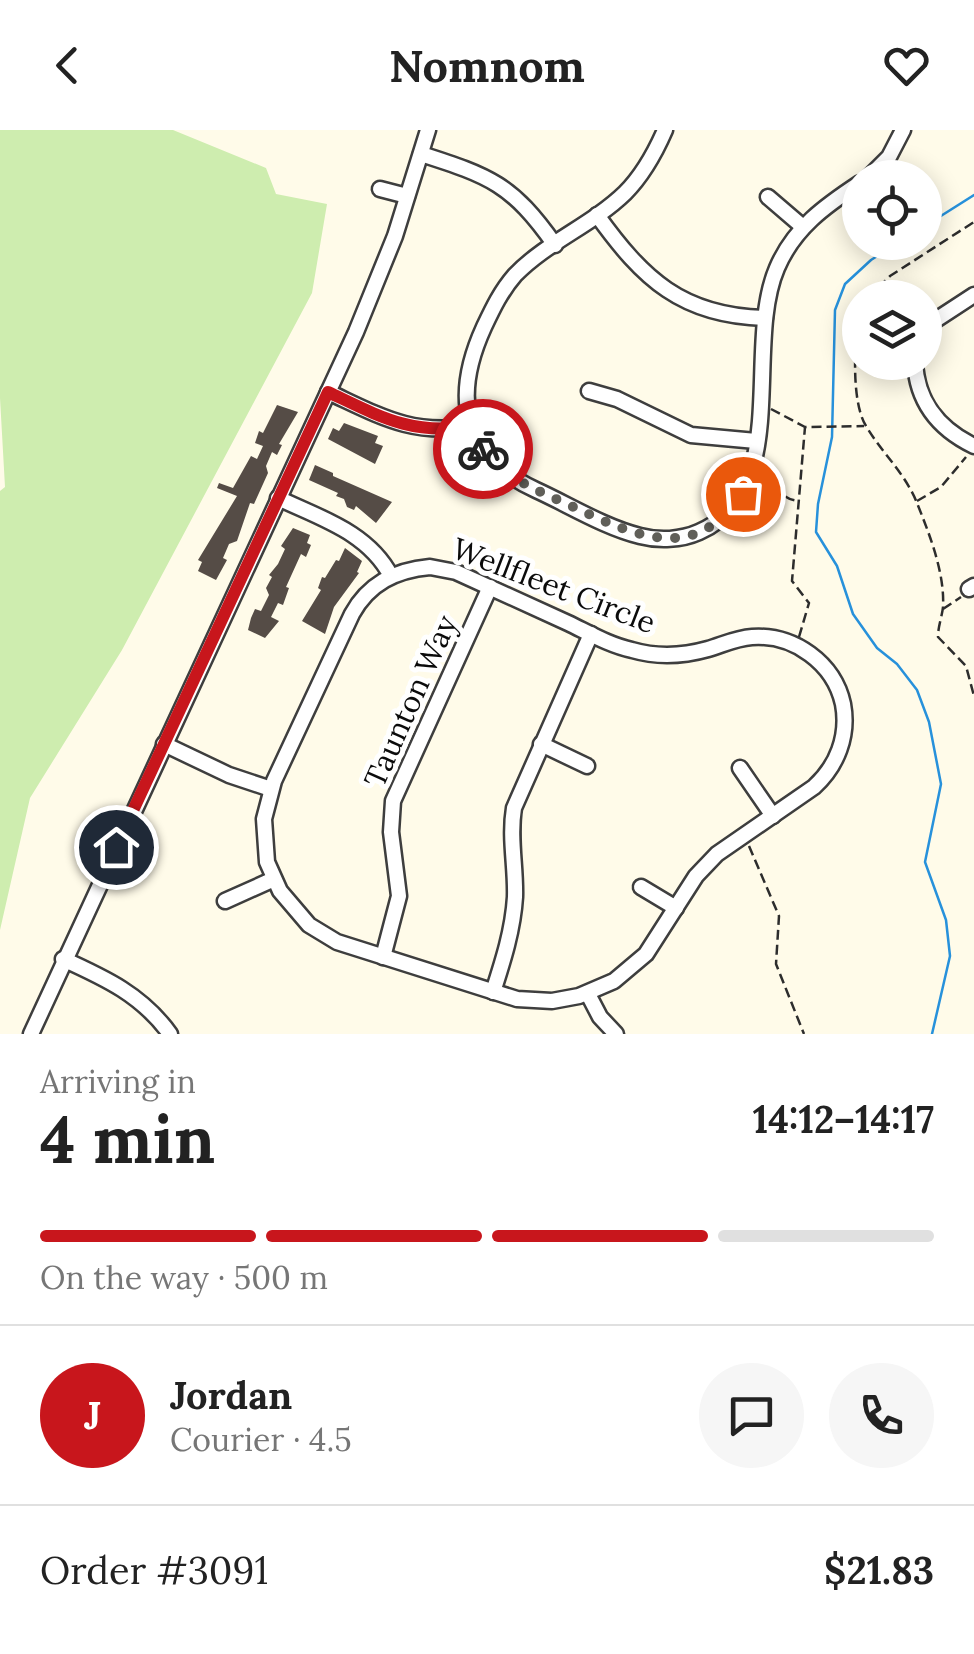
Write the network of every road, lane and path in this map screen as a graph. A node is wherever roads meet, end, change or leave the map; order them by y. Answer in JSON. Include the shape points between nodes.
{"nodes":[{"id":1,"x":428,"y":130,"type":"edge"},
{"id":2,"x":666,"y":130,"type":"edge"},
{"id":3,"x":904,"y":130,"type":"edge"},
{"id":4,"x":421,"y":154,"type":"junction"},
{"id":5,"x":885,"y":160,"type":"edge"},
{"id":6,"x":380,"y":190,"type":"dead end"},
{"id":7,"x":842,"y":195,"type":"edge"},
{"id":8,"x":408,"y":196,"type":"junction"},
{"id":9,"x":768,"y":197,"type":"dead end"},
{"id":10,"x":597,"y":215,"type":"junction"},
{"id":11,"x":974,"y":222,"type":"edge"},
{"id":12,"x":803,"y":227,"type":"junction"},
{"id":13,"x":555,"y":245,"type":"junction"},
{"id":14,"x":886,"y":280,"type":"edge"},
{"id":15,"x":974,"y":295,"type":"edge"},
{"id":16,"x":942,"y":316,"type":"edge"},
{"id":17,"x":764,"y":318,"type":"junction"},
{"id":18,"x":857,"y":380,"type":"edge"},
{"id":19,"x":918,"y":380,"type":"edge"},
{"id":20,"x":589,"y":391,"type":"dead end"},
{"id":21,"x":328,"y":392,"type":"junction"},
{"id":22,"x":759,"y":406,"type":"junction"},
{"id":23,"x":471,"y":426,"type":"junction"},
{"id":24,"x":865,"y":426,"type":"junction"},
{"id":25,"x":805,"y":427,"type":"junction"},
{"id":26,"x":756,"y":441,"type":"junction"},
{"id":27,"x":973,"y":446,"type":"edge"},
{"id":28,"x":752,"y":474,"type":"junction"},
{"id":29,"x":278,"y":498,"type":"junction"},
{"id":30,"x":916,"y":501,"type":"junction"},
{"id":31,"x":800,"y":502,"type":"junction"},
{"id":32,"x":391,"y":576,"type":"junction"},
{"id":33,"x":490,"y":587,"type":"junction"},
{"id":34,"x":972,"y":588,"type":"edge"},
{"id":35,"x":943,"y":608,"type":"junction"},
{"id":36,"x":592,"y":634,"type":"junction"},
{"id":37,"x":796,"y":646,"type":"junction"},
{"id":38,"x":974,"y":696,"type":"edge"},
{"id":39,"x":164,"y":744,"type":"junction"},
{"id":40,"x":540,"y":744,"type":"junction"},
{"id":41,"x":588,"y":766,"type":"dead end"},
{"id":42,"x":740,"y":768,"type":"dead end"},
{"id":43,"x":271,"y":788,"type":"junction"},
{"id":44,"x":772,"y":816,"type":"junction"},
{"id":45,"x":744,"y":836,"type":"junction"},
{"id":46,"x":274,"y":880,"type":"junction"},
{"id":47,"x":641,"y":886,"type":"dead end"},
{"id":48,"x":225,"y":902,"type":"dead end"},
{"id":49,"x":676,"y":908,"type":"junction"},
{"id":50,"x":382,"y":957,"type":"junction"},
{"id":51,"x":64,"y":959,"type":"junction"},
{"id":52,"x":493,"y":992,"type":"junction"},
{"id":53,"x":588,"y":994,"type":"junction"},
{"id":54,"x":31,"y":1034,"type":"edge"},
{"id":55,"x":170,"y":1034,"type":"edge"},
{"id":56,"x":616,"y":1034,"type":"edge"},
{"id":57,"x":804,"y":1034,"type":"edge"}],
"edges":[{"from":1,"to":4,"type":"street"},
{"from":2,"to":10,"type":"street","via":[[636,182]]},
{"from":3,"to":5,"type":"street"},
{"from":4,"to":8,"type":"street"},
{"from":4,"to":13,"type":"street","via":[[500,184],[532,212]]},
{"from":6,"to":8,"type":"street"},
{"from":7,"to":12,"type":"street"},
{"from":8,"to":21,"type":"street"},
{"from":9,"to":12,"type":"street"},
{"from":10,"to":13,"type":"street"},
{"from":10,"to":17,"type":"street","via":[[662,288],[712,311]]},
{"from":11,"to":14,"type":"path"},
{"from":12,"to":17,"type":"street","via":[[776,269]]},
{"from":13,"to":23,"type":"street","via":[[518,272],[492,309],[467,368]]},
{"from":15,"to":16,"type":"street"},
{"from":17,"to":22,"type":"street"},
{"from":18,"to":24,"type":"path"},
{"from":19,"to":27,"type":"street","via":[[928,410]]},
{"from":20,"to":26,"type":"street","via":[[691,435]]},
{"from":21,"to":23,"type":"street","via":[[411,428]]},
{"from":21,"to":29,"type":"street"},
{"from":22,"to":25,"type":"path"},
{"from":22,"to":26,"type":"street"},
{"from":23,"to":28,"type":"street","via":[[510,476],[642,537],[668,540],[705,529],[735,505]]},
{"from":24,"to":25,"type":"path"},
{"from":24,"to":30,"type":"path"},
{"from":25,"to":31,"type":"path"},
{"from":26,"to":28,"type":"street"},
{"from":27,"to":30,"type":"path","via":[[941,487]]},
{"from":28,"to":31,"type":"path","via":[[769,480],[778,495]]},
{"from":29,"to":32,"type":"street","via":[[353,534]]},
{"from":29,"to":39,"type":"street"},
{"from":30,"to":35,"type":"path"},
{"from":31,"to":37,"type":"path","via":[[792,580],[809,603]]},
{"from":32,"to":33,"type":"street","name":"Wellfleet Circle","via":[[439,568]]},
{"from":32,"to":43,"type":"street","via":[[352,614]]},
{"from":33,"to":36,"type":"street","name":"Wellfleet Circle"},
{"from":33,"to":50,"type":"street","name":"Taunton Way","via":[[394,800],[399,896]]},
{"from":34,"to":35,"type":"path"},
{"from":35,"to":38,"type":"path","via":[[938,636],[966,666]]},
{"from":36,"to":37,"type":"street","name":"Wellfleet Circle","via":[[662,655],[753,637]]},
{"from":36,"to":40,"type":"street"},
{"from":37,"to":44,"type":"street","via":[[834,682],[844,734],[821,781]]},
{"from":39,"to":43,"type":"street"},
{"from":39,"to":51,"type":"street"},
{"from":40,"to":41,"type":"street"},
{"from":40,"to":52,"type":"street","via":[[514,808],[512,921]]},
{"from":42,"to":44,"type":"street"},
{"from":43,"to":46,"type":"street","via":[[264,837]]},
{"from":44,"to":45,"type":"street"},
{"from":45,"to":49,"type":"street","via":[[706,864]]},
{"from":45,"to":57,"type":"path","via":[[779,916],[776,964]]},
{"from":46,"to":48,"type":"street"},
{"from":46,"to":50,"type":"street","via":[[309,926]]},
{"from":47,"to":49,"type":"street"},
{"from":49,"to":53,"type":"street","via":[[631,969]]},
{"from":50,"to":52,"type":"street"},
{"from":51,"to":54,"type":"street"},
{"from":51,"to":55,"type":"street","via":[[127,990]]},
{"from":52,"to":53,"type":"street","via":[[538,1001]]},
{"from":53,"to":56,"type":"street"}]}
